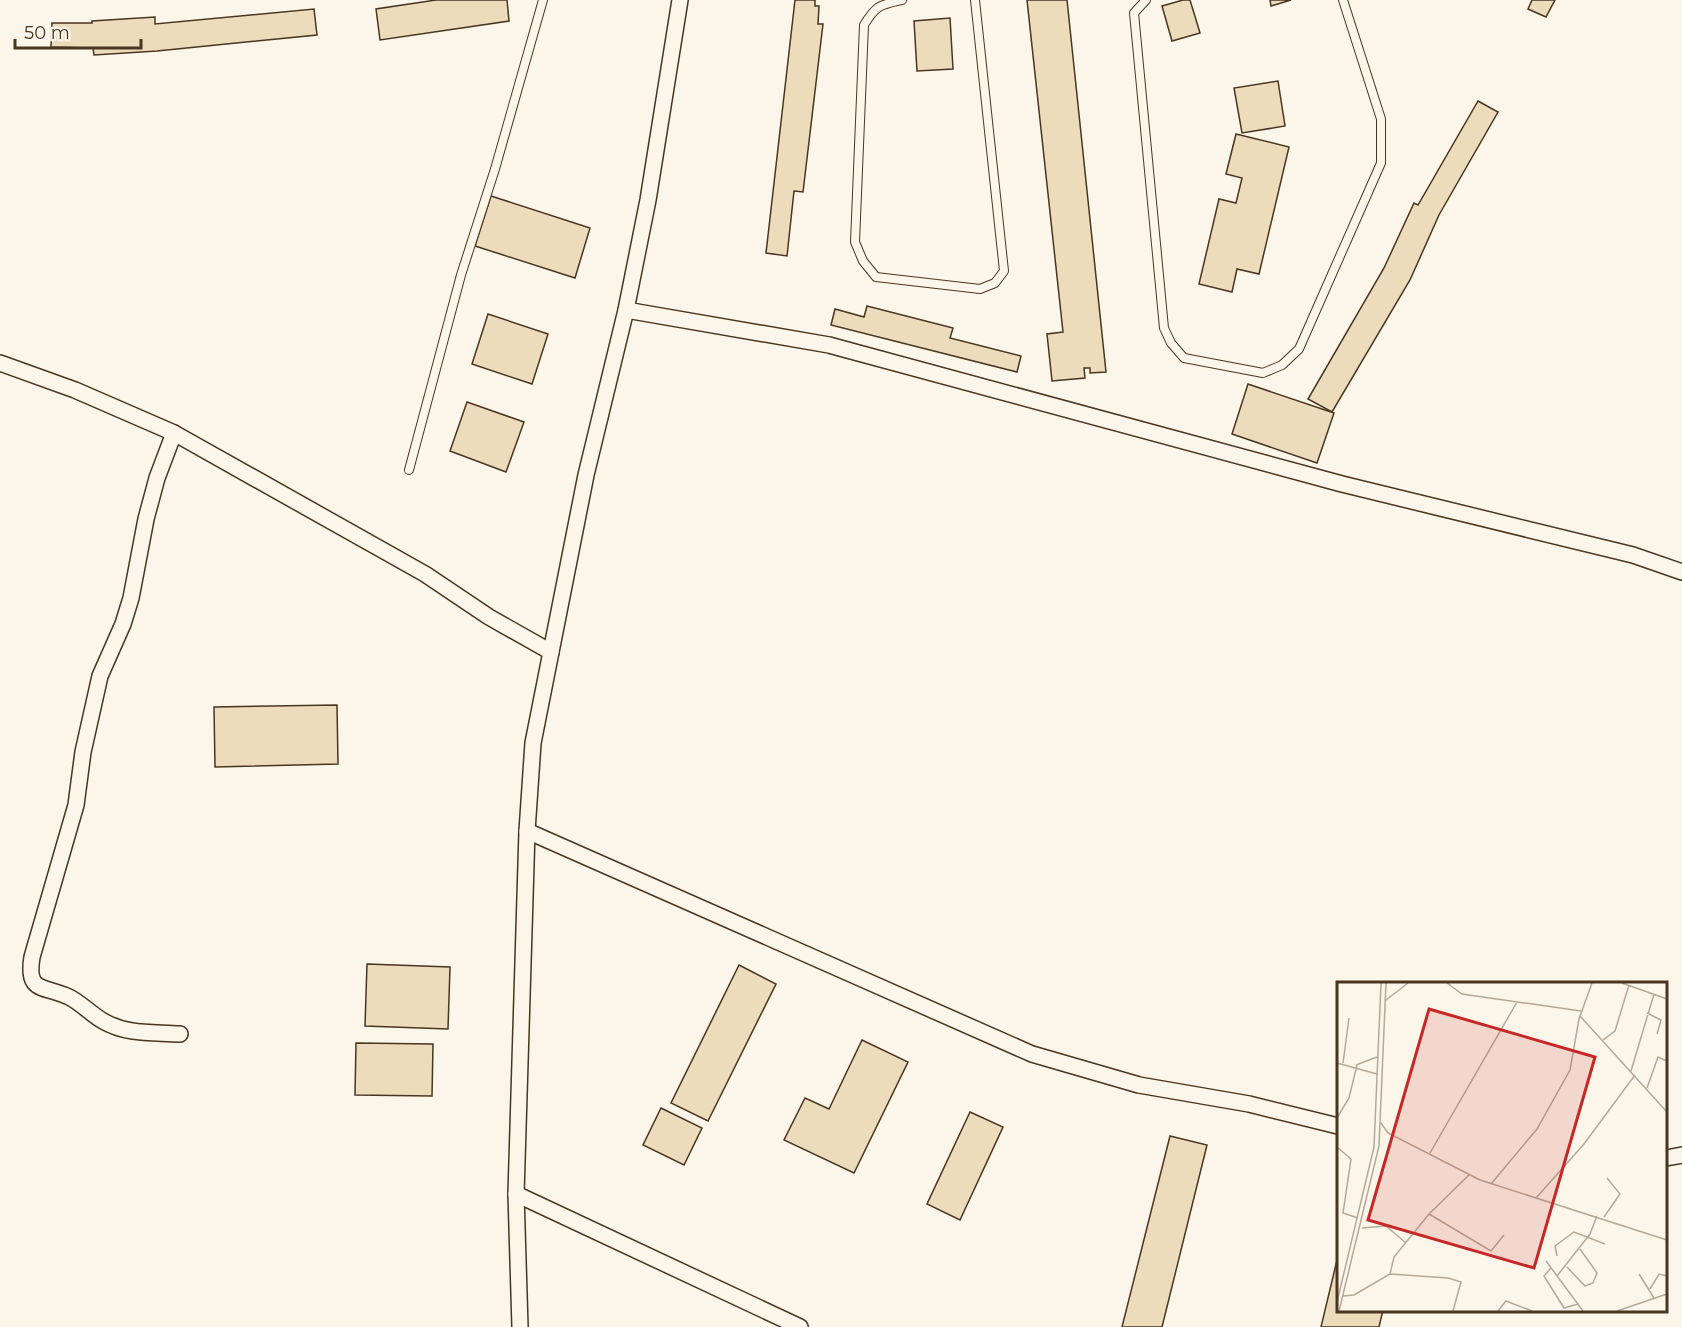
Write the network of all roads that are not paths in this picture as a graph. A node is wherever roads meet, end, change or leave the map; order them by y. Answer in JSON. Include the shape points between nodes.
{"nodes":[{"id":1,"x":543,"y":0,"type":"edge"},
{"id":2,"x":680,"y":0,"type":"edge"},
{"id":3,"x":902,"y":0,"type":"edge"},
{"id":4,"x":975,"y":0,"type":"edge"},
{"id":5,"x":1146,"y":0,"type":"edge"},
{"id":6,"x":1343,"y":0,"type":"edge"},
{"id":7,"x":626,"y":310,"type":"junction"},
{"id":8,"x":0,"y":363,"type":"edge"},
{"id":9,"x":174,"y":433,"type":"junction"},
{"id":10,"x":409,"y":470,"type":"dead end"},
{"id":11,"x":1682,"y":572,"type":"edge"},
{"id":12,"x":551,"y":652,"type":"junction"},
{"id":13,"x":527,"y":831,"type":"junction"},
{"id":14,"x":180,"y":1034,"type":"dead end"},
{"id":15,"x":1337,"y":1126,"type":"edge"},
{"id":16,"x":1682,"y":1155,"type":"edge"},
{"id":17,"x":1667,"y":1158,"type":"edge"},
{"id":18,"x":516,"y":1194,"type":"junction"},
{"id":19,"x":520,"y":1327,"type":"edge"},
{"id":20,"x":800,"y":1327,"type":"edge"}],
"edges":[{"from":1,"to":10,"type":"lane","via":[[461,275]]},
{"from":2,"to":7,"type":"street"},
{"from":3,"to":4,"type":"lane","via":[[881,5],[864,25],[855,242],[876,278],[980,289],[995,283],[1004,271]]},
{"from":5,"to":6,"type":"lane","via":[[1134,14],[1164,328],[1184,358],[1263,373],[1282,365],[1299,349],[1381,163],[1382,119]]},
{"from":7,"to":11,"type":"street","via":[[829,345],[1342,484],[1633,555]]},
{"from":7,"to":12,"type":"street","via":[[586,474]]},
{"from":8,"to":9,"type":"street"},
{"from":9,"to":12,"type":"street","via":[[424,574]]},
{"from":9,"to":14,"type":"street","via":[[146,519],[131,598],[100,676],[76,805],[30,971],[38,986],[68,997],[113,1026],[131,1032]]},
{"from":12,"to":13,"type":"street","via":[[533,743]]},
{"from":13,"to":15,"type":"street","via":[[1032,1054],[1139,1085],[1249,1104]]},
{"from":13,"to":18,"type":"street"},
{"from":16,"to":17,"type":"street"},
{"from":18,"to":19,"type":"street"},
{"from":18,"to":20,"type":"street"}]}
